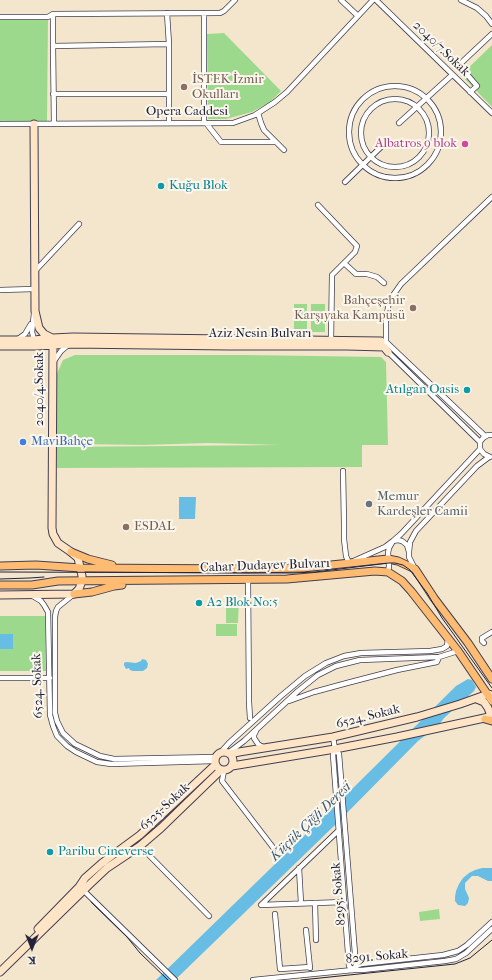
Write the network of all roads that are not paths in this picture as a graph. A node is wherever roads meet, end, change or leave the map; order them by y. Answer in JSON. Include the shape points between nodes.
{"nodes":[{"id":1,"x":235,"y":0,"type":"edge"},
{"id":2,"x":341,"y":0,"type":"edge"},
{"id":3,"x":374,"y":0,"type":"edge"},
{"id":4,"x":461,"y":0,"type":"edge"},
{"id":5,"x":167,"y":13,"type":"junction"},
{"id":6,"x":204,"y":13,"type":"junction"},
{"id":7,"x":53,"y":14,"type":"junction"},
{"id":8,"x":358,"y":16,"type":"junction"},
{"id":9,"x":0,"y":17,"type":"edge"},
{"id":10,"x":492,"y":24,"type":"edge"},
{"id":11,"x":492,"y":34,"type":"edge"},
{"id":12,"x":169,"y":44,"type":"junction"},
{"id":13,"x":53,"y":46,"type":"junction"},
{"id":14,"x":452,"y":75,"type":"junction"},
{"id":15,"x":470,"y":92,"type":"junction"},
{"id":16,"x":53,"y":94,"type":"junction"},
{"id":17,"x":169,"y":94,"type":"junction"},
{"id":18,"x":426,"y":98,"type":"junction"},
{"id":19,"x":416,"y":107,"type":"junction"},
{"id":20,"x":258,"y":113,"type":"junction"},
{"id":21,"x":492,"y":113,"type":"edge"},
{"id":22,"x":169,"y":123,"type":"junction"},
{"id":23,"x":205,"y":123,"type":"junction"},
{"id":24,"x":399,"y":123,"type":"dead end"},
{"id":25,"x":0,"y":124,"type":"edge"},
{"id":26,"x":34,"y":124,"type":"junction"},
{"id":27,"x":54,"y":124,"type":"junction"},
{"id":28,"x":275,"y":142,"type":"junction"},
{"id":29,"x":382,"y":146,"type":"dead end"},
{"id":30,"x":284,"y":150,"type":"dead end"},
{"id":31,"x":371,"y":157,"type":"junction"},
{"id":32,"x":362,"y":164,"type":"junction"},
{"id":33,"x":345,"y":182,"type":"dead end"},
{"id":34,"x":492,"y":197,"type":"edge"},
{"id":35,"x":318,"y":205,"type":"dead end"},
{"id":36,"x":79,"y":224,"type":"dead end"},
{"id":37,"x":344,"y":263,"type":"junction"},
{"id":38,"x":34,"y":271,"type":"junction"},
{"id":39,"x":384,"y":283,"type":"dead end"},
{"id":40,"x":34,"y":289,"type":"junction"},
{"id":41,"x":0,"y":290,"type":"edge"},
{"id":42,"x":34,"y":311,"type":"junction"},
{"id":43,"x":33,"y":320,"type":"junction"},
{"id":44,"x":0,"y":340,"type":"edge"},
{"id":45,"x":15,"y":340,"type":"junction"},
{"id":46,"x":331,"y":341,"type":"junction"},
{"id":47,"x":52,"y":342,"type":"junction"},
{"id":48,"x":35,"y":343,"type":"junction"},
{"id":49,"x":72,"y":344,"type":"junction"},
{"id":50,"x":385,"y":345,"type":"junction"},
{"id":51,"x":0,"y":346,"type":"edge"},
{"id":52,"x":53,"y":364,"type":"junction"},
{"id":53,"x":492,"y":434,"type":"edge"},
{"id":54,"x":485,"y":436,"type":"junction"},
{"id":55,"x":480,"y":442,"type":"junction"},
{"id":56,"x":480,"y":449,"type":"junction"},
{"id":57,"x":490,"y":457,"type":"edge"},
{"id":58,"x":343,"y":471,"type":"dead end"},
{"id":59,"x":393,"y":541,"type":"junction"},
{"id":60,"x":71,"y":552,"type":"junction"},
{"id":61,"x":409,"y":552,"type":"junction"},
{"id":62,"x":388,"y":559,"type":"junction"},
{"id":63,"x":348,"y":563,"type":"junction"},
{"id":64,"x":0,"y":566,"type":"edge"},
{"id":65,"x":81,"y":568,"type":"junction"},
{"id":66,"x":138,"y":569,"type":"junction"},
{"id":67,"x":415,"y":569,"type":"junction"},
{"id":68,"x":388,"y":572,"type":"junction"},
{"id":69,"x":248,"y":580,"type":"junction"},
{"id":70,"x":82,"y":581,"type":"junction"},
{"id":71,"x":154,"y":581,"type":"junction"},
{"id":72,"x":0,"y":585,"type":"edge"},
{"id":73,"x":74,"y":594,"type":"junction"},
{"id":74,"x":0,"y":595,"type":"edge"},
{"id":75,"x":31,"y":595,"type":"junction"},
{"id":76,"x":492,"y":632,"type":"edge"},
{"id":77,"x":448,"y":639,"type":"junction"},
{"id":78,"x":484,"y":643,"type":"dead end"},
{"id":79,"x":458,"y":651,"type":"junction"},
{"id":80,"x":440,"y":657,"type":"junction"},
{"id":81,"x":0,"y":678,"type":"edge"},
{"id":82,"x":50,"y":678,"type":"junction"},
{"id":83,"x":492,"y":679,"type":"edge"},
{"id":84,"x":491,"y":697,"type":"edge"},
{"id":85,"x":477,"y":699,"type":"junction"},
{"id":86,"x":287,"y":701,"type":"junction"},
{"id":87,"x":250,"y":718,"type":"dead end"},
{"id":88,"x":488,"y":720,"type":"edge"},
{"id":89,"x":260,"y":726,"type":"junction"},
{"id":90,"x":333,"y":738,"type":"junction"},
{"id":91,"x":265,"y":748,"type":"junction"},
{"id":92,"x":335,"y":749,"type":"junction"},
{"id":93,"x":221,"y":757,"type":"junction"},
{"id":94,"x":232,"y":766,"type":"junction"},
{"id":95,"x":223,"y":771,"type":"junction"},
{"id":96,"x":338,"y":828,"type":"junction"},
{"id":97,"x":140,"y":846,"type":"junction"},
{"id":98,"x":275,"y":850,"type":"dead end"},
{"id":99,"x":299,"y":868,"type":"junction"},
{"id":100,"x":81,"y":889,"type":"junction"},
{"id":101,"x":344,"y":902,"type":"junction"},
{"id":102,"x":301,"y":903,"type":"junction"},
{"id":103,"x":314,"y":903,"type":"junction"},
{"id":104,"x":276,"y":914,"type":"dead end"},
{"id":105,"x":209,"y":916,"type":"dead end"},
{"id":106,"x":492,"y":922,"type":"edge"},
{"id":107,"x":492,"y":929,"type":"edge"},
{"id":108,"x":306,"y":930,"type":"dead end"},
{"id":109,"x":316,"y":940,"type":"dead end"},
{"id":110,"x":0,"y":966,"type":"edge"},
{"id":111,"x":310,"y":967,"type":"junction"},
{"id":112,"x":354,"y":968,"type":"junction"},
{"id":113,"x":0,"y":972,"type":"edge"},
{"id":114,"x":310,"y":974,"type":"junction"},
{"id":115,"x":175,"y":980,"type":"edge"},
{"id":116,"x":253,"y":980,"type":"edge"}],
"edges":[{"from":1,"to":6,"type":"street","via":[[222,12]]},
{"from":2,"to":8,"type":"street"},
{"from":3,"to":8,"type":"street","name":"Opera Caddesi"},
{"from":3,"to":14,"type":"street","name":"2040/7.Sokak"},
{"from":4,"to":10,"type":"street","via":[[477,8]]},
{"from":5,"to":6,"type":"street"},
{"from":5,"to":7,"type":"street"},
{"from":5,"to":12,"type":"street"},
{"from":6,"to":23,"type":"street"},
{"from":7,"to":9,"type":"street","via":[[48,17]]},
{"from":7,"to":13,"type":"street"},
{"from":8,"to":20,"type":"street","name":"Opera Caddesi","via":[[287,92]]},
{"from":11,"to":15,"type":"street","via":[[459,65],[477,86]]},
{"from":12,"to":13,"type":"street"},
{"from":12,"to":17,"type":"street"},
{"from":13,"to":16,"type":"street"},
{"from":14,"to":15,"type":"street","name":"2040/7.Sokak"},
{"from":14,"to":18,"type":"street"},
{"from":15,"to":21,"type":"street","name":"2040/7.Sokak"},
{"from":16,"to":17,"type":"street"},
{"from":16,"to":27,"type":"street"},
{"from":17,"to":22,"type":"street"},
{"from":18,"to":19,"type":"street"},
{"from":18,"to":32,"type":"street","via":[[413,90],[398,86],[382,88],[368,95],[357,106],[350,120],[349,136],[353,151]]},
{"from":18,"to":32,"type":"street","via":[[435,110],[440,124],[436,152],[428,164],[416,173],[388,177],[374,173]]},
{"from":19,"to":24,"type":"street"},
{"from":19,"to":31,"type":"street","via":[[406,101],[394,100],[373,107],[362,126],[361,137],[364,148]]},
{"from":19,"to":31,"type":"street","via":[[428,125],[429,136],[420,156],[412,163],[401,167],[380,164]]},
{"from":20,"to":23,"type":"street","name":"Opera Caddesi","via":[[233,123]]},
{"from":20,"to":28,"type":"street","via":[[264,130]]},
{"from":22,"to":23,"type":"street","name":"Opera Caddesi"},
{"from":22,"to":27,"type":"street","name":"Opera Caddesi"},
{"from":23,"to":28,"type":"street","via":[[221,142]]},
{"from":25,"to":26,"type":"street","name":"Opera Caddesi"},
{"from":26,"to":27,"type":"street","name":"Opera Caddesi"},
{"from":26,"to":38,"type":"street"},
{"from":28,"to":30,"type":"street"},
{"from":29,"to":31,"type":"street"},
{"from":31,"to":32,"type":"street"},
{"from":32,"to":33,"type":"street"},
{"from":34,"to":50,"type":"street","via":[[401,284],[389,301]]},
{"from":35,"to":37,"type":"street","via":[[357,246],[355,252]]},
{"from":36,"to":38,"type":"street"},
{"from":37,"to":39,"type":"street","via":[[356,274],[377,277]]},
{"from":37,"to":46,"type":"street","via":[[332,275]]},
{"from":38,"to":40,"type":"street"},
{"from":40,"to":41,"type":"street"},
{"from":40,"to":42,"type":"street"},
{"from":42,"to":43,"type":"street"},
{"from":42,"to":47,"type":"street","via":[[39,328]]},
{"from":43,"to":45,"type":"street","via":[[25,334]]},
{"from":43,"to":48,"type":"street","via":[[32,332]]},
{"from":44,"to":45,"type":"street","name":"Aziz Nesin Bulvarı"},
{"from":45,"to":48,"type":"street","name":"Aziz Nesin Bulvarı"},
{"from":46,"to":47,"type":"street","name":"Aziz Nesin Bulvarı"},
{"from":46,"to":50,"type":"street","name":"Aziz Nesin Bulvarı"},
{"from":47,"to":48,"type":"street","name":"Aziz Nesin Bulvarı"},
{"from":47,"to":49,"type":"street","name":"Aziz Nesin Bulvarı"},
{"from":47,"to":52,"type":"street","name":"2040/4.Sokak"},
{"from":48,"to":51,"type":"street","name":"Aziz Nesin Bulvarı"},
{"from":49,"to":50,"type":"street","name":"Aziz Nesin Bulvarı"},
{"from":49,"to":52,"type":"street","via":[[61,351]]},
{"from":50,"to":54,"type":"street"},
{"from":50,"to":55,"type":"street"},
{"from":52,"to":60,"type":"street","name":"2040/4.Sokak","via":[[52,528],[58,543]]},
{"from":53,"to":54,"type":"street"},
{"from":54,"to":55,"type":"street"},
{"from":55,"to":56,"type":"street"},
{"from":56,"to":57,"type":"street"},
{"from":56,"to":59,"type":"street"},
{"from":57,"to":61,"type":"street","via":[[477,466],[416,531],[410,542]]},
{"from":58,"to":63,"type":"street","via":[[344,539]]},
{"from":59,"to":61,"type":"street","via":[[402,541],[407,545]]},
{"from":59,"to":62,"type":"street"},
{"from":59,"to":63,"type":"street"},
{"from":60,"to":65,"type":"street","name":"2040/4.Sokak","via":[[78,558]]},
{"from":60,"to":66,"type":"main road","via":[[105,564]]},
{"from":61,"to":67,"type":"street"},
{"from":62,"to":63,"type":"main road","name":"Cahar Dudayev Bulvarı"},
{"from":62,"to":67,"type":"main road","name":"Cahar Dudayev Bulvarı"},
{"from":62,"to":68,"type":"street"},
{"from":63,"to":66,"type":"main road","name":"Cahar Dudayev Bulvarı","via":[[303,568]]},
{"from":64,"to":65,"type":"main road","name":"Cahar Dudayev Bulvarı"},
{"from":65,"to":66,"type":"main road","name":"Cahar Dudayev Bulvarı"},
{"from":65,"to":70,"type":"street"},
{"from":67,"to":83,"type":"main road"},
{"from":68,"to":69,"type":"main road","name":"Cahar Dudayev Bulvarı"},
{"from":68,"to":77,"type":"main road","via":[[402,581]]},
{"from":69,"to":71,"type":"main road","name":"Cahar Dudayev Bulvarı"},
{"from":69,"to":87,"type":"street"},
{"from":70,"to":71,"type":"main road","name":"Cahar Dudayev Bulvarı"},
{"from":70,"to":72,"type":"main road","name":"Cahar Dudayev Bulvarı"},
{"from":70,"to":73,"type":"street"},
{"from":71,"to":73,"type":"main road"},
{"from":73,"to":75,"type":"street"},
{"from":73,"to":93,"type":"street","name":"6524. Sokak","via":[[58,607],[55,617],[55,713],[63,733],[75,744],[100,756],[114,759]]},
{"from":74,"to":75,"type":"street"},
{"from":75,"to":82,"type":"street","name":"6524. Sokak","via":[[41,601],[48,612]]},
{"from":76,"to":78,"type":"street","via":[[482,638]]},
{"from":77,"to":79,"type":"main road"},
{"from":77,"to":93,"type":"street","name":"6525. Sokak","via":[[447,646],[442,649],[361,653],[326,663],[281,696],[229,743]]},
{"from":79,"to":80,"type":"street","name":"6525. Sokak"},
{"from":79,"to":84,"type":"main road"},
{"from":80,"to":86,"type":"street","via":[[437,662],[347,683]]},
{"from":80,"to":86,"type":"street","name":"6525. Sokak","via":[[360,660],[336,666],[318,675]]},
{"from":81,"to":82,"type":"street"},
{"from":82,"to":93,"type":"street","name":"6524. Sokak","via":[[50,715],[57,736],[76,752],[97,762],[112,764]]},
{"from":84,"to":85,"type":"street","name":"6524. Sokak"},
{"from":85,"to":88,"type":"street","via":[[484,702],[490,713]]},
{"from":85,"to":90,"type":"street","name":"6524. Sokak"},
{"from":86,"to":89,"type":"street","name":"6525. Sokak"},
{"from":88,"to":92,"type":"street","name":"6524. Sokak"},
{"from":89,"to":91,"type":"street","via":[[254,738]]},
{"from":89,"to":93,"type":"street","name":"6525. Sokak"},
{"from":90,"to":91,"type":"street","name":"6524. Sokak"},
{"from":90,"to":92,"type":"street"},
{"from":91,"to":93,"type":"street","name":"6524. Sokak"},
{"from":92,"to":94,"type":"street","name":"6524. Sokak"},
{"from":92,"to":96,"type":"street","name":"8295. Sokak","via":[[333,755]]},
{"from":92,"to":112,"type":"street","name":"8295. Sokak","via":[[339,754]]},
{"from":93,"to":94,"type":"street","via":[[233,760]]},
{"from":93,"to":95,"type":"street"},
{"from":93,"to":100,"type":"street","name":"6525. Sokak","via":[[140,835],[85,878]]},
{"from":94,"to":95,"type":"street","name":"6525. Sokak"},
{"from":95,"to":97,"type":"street","name":"6525. Sokak"},
{"from":95,"to":98,"type":"street","via":[[222,781]]},
{"from":96,"to":99,"type":"street"},
{"from":96,"to":101,"type":"street","name":"8295. Sokak"},
{"from":97,"to":100,"type":"street","name":"6525. Sokak"},
{"from":97,"to":105,"type":"street"},
{"from":99,"to":102,"type":"street"},
{"from":99,"to":102,"type":"street","via":[[261,905]]},
{"from":100,"to":110,"type":"street","name":"6525. Sokak"},
{"from":100,"to":113,"type":"street","name":"6525. Sokak"},
{"from":100,"to":115,"type":"street"},
{"from":101,"to":103,"type":"street"},
{"from":101,"to":112,"type":"street","name":"8295. Sokak","via":[[348,966]]},
{"from":102,"to":103,"type":"street"},
{"from":103,"to":109,"type":"street"},
{"from":104,"to":111,"type":"street","via":[[280,969]]},
{"from":106,"to":112,"type":"street","name":"8291. Sokak","via":[[458,951],[361,964]]},
{"from":107,"to":112,"type":"street","name":"8291. Sokak","via":[[456,959],[362,970]]},
{"from":108,"to":111,"type":"street"},
{"from":111,"to":114,"type":"street"},
{"from":112,"to":114,"type":"street","name":"8291. Sokak"},
{"from":114,"to":116,"type":"street","name":"8291. Sokak"}]}
